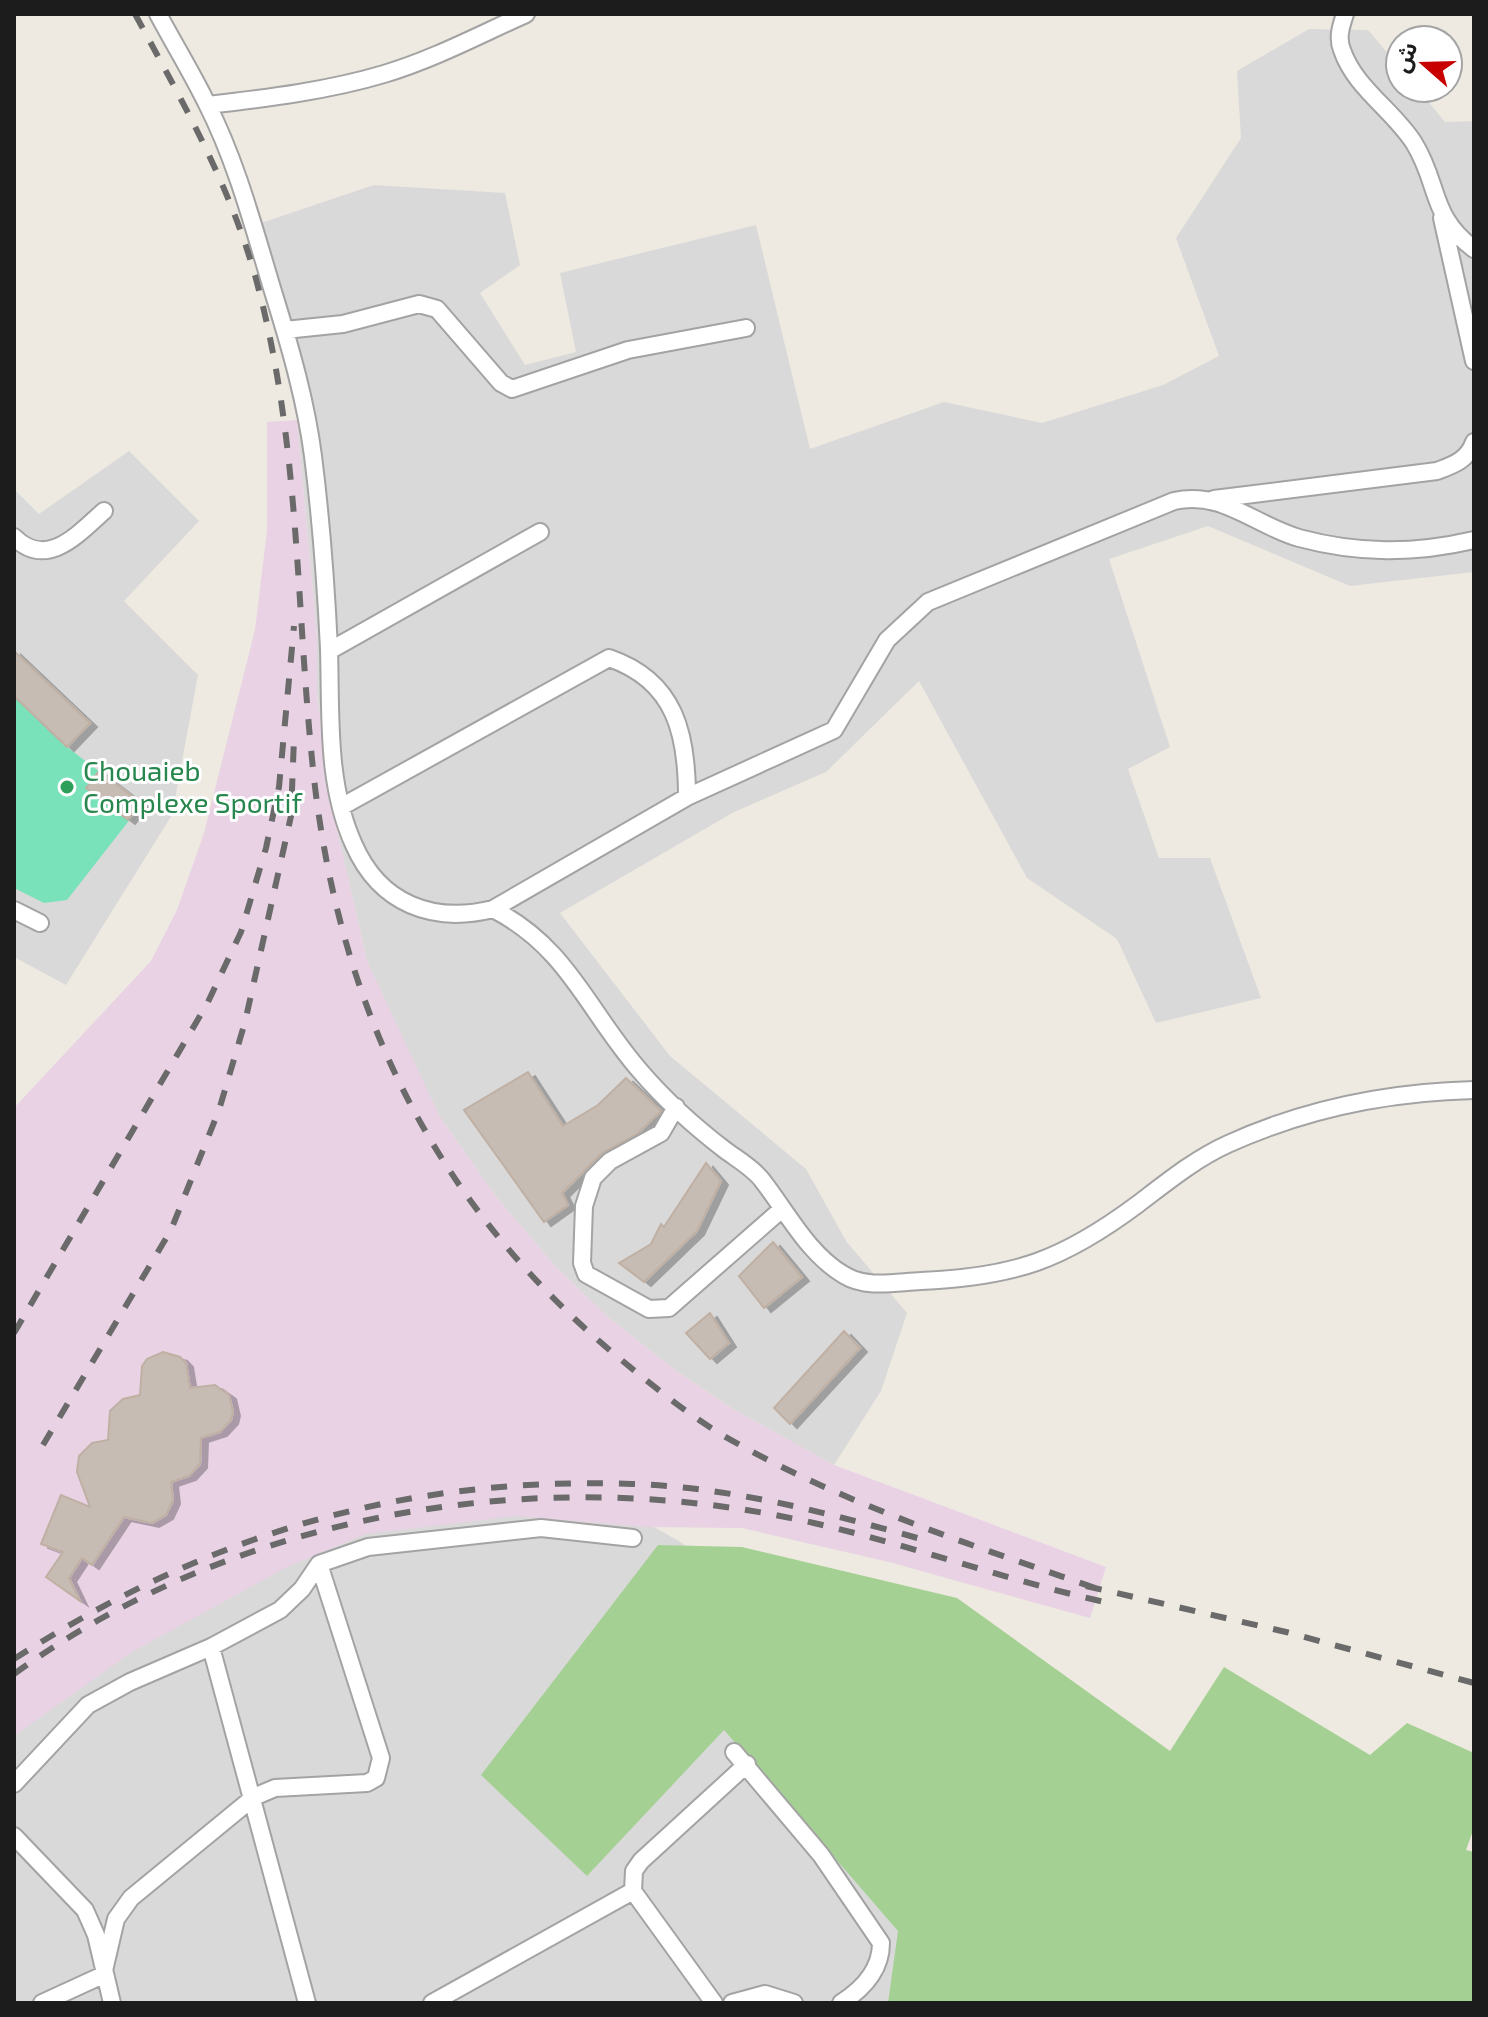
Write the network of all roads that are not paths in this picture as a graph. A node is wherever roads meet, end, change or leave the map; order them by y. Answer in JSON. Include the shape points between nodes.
{"nodes":[{"id":1,"x":158,"y":14,"type":"edge"},
{"id":2,"x":526,"y":14,"type":"edge"},
{"id":3,"x":1345,"y":14,"type":"edge"},
{"id":4,"x":208,"y":105,"type":"junction"},
{"id":5,"x":1442,"y":217,"type":"junction"},
{"id":6,"x":1474,"y":249,"type":"edge"},
{"id":7,"x":746,"y":328,"type":"dead end"},
{"id":8,"x":285,"y":330,"type":"junction"},
{"id":9,"x":1474,"y":361,"type":"edge"},
{"id":10,"x":1474,"y":442,"type":"edge"},
{"id":11,"x":1214,"y":499,"type":"junction"},
{"id":12,"x":104,"y":511,"type":"dead end"},
{"id":13,"x":540,"y":532,"type":"dead end"},
{"id":14,"x":14,"y":537,"type":"edge"},
{"id":15,"x":1474,"y":540,"type":"edge"},
{"id":16,"x":329,"y":651,"type":"junction"},
{"id":17,"x":687,"y":797,"type":"junction"},
{"id":18,"x":341,"y":807,"type":"junction"},
{"id":19,"x":493,"y":909,"type":"junction"},
{"id":20,"x":14,"y":910,"type":"edge"},
{"id":21,"x":40,"y":923,"type":"dead end"},
{"id":22,"x":1474,"y":1090,"type":"edge"},
{"id":23,"x":676,"y":1107,"type":"junction"},
{"id":24,"x":782,"y":1209,"type":"junction"},
{"id":25,"x":633,"y":1538,"type":"dead end"},
{"id":26,"x":319,"y":1564,"type":"junction"},
{"id":27,"x":211,"y":1647,"type":"junction"},
{"id":28,"x":734,"y":1752,"type":"dead end"},
{"id":29,"x":747,"y":1764,"type":"junction"},
{"id":30,"x":14,"y":1784,"type":"edge"},
{"id":31,"x":254,"y":1797,"type":"junction"},
{"id":32,"x":14,"y":1836,"type":"edge"},
{"id":33,"x":633,"y":1891,"type":"junction"},
{"id":34,"x":103,"y":1975,"type":"junction"},
{"id":35,"x":42,"y":2003,"type":"edge"},
{"id":36,"x":112,"y":2003,"type":"edge"},
{"id":37,"x":307,"y":2003,"type":"edge"},
{"id":38,"x":432,"y":2003,"type":"edge"},
{"id":39,"x":714,"y":2003,"type":"edge"},
{"id":40,"x":732,"y":2003,"type":"edge"},
{"id":41,"x":794,"y":2003,"type":"edge"},
{"id":42,"x":841,"y":2003,"type":"edge"}],
"edges":[{"from":1,"to":4,"type":"street"},
{"from":2,"to":4,"type":"street","via":[[384,74]]},
{"from":3,"to":5,"type":"street","via":[[1339,37],[1347,61],[1358,81],[1413,142]]},
{"from":4,"to":8,"type":"street","via":[[246,202]]},
{"from":5,"to":6,"type":"street"},
{"from":5,"to":9,"type":"street"},
{"from":7,"to":8,"type":"street","via":[[628,350],[512,389],[437,309],[424,303],[343,324]]},
{"from":8,"to":16,"type":"street","via":[[303,393],[313,458]]},
{"from":10,"to":11,"type":"street","via":[[1458,463],[1437,471]]},
{"from":11,"to":15,"type":"street","via":[[1297,537],[1371,552]]},
{"from":11,"to":17,"type":"street","via":[[1174,501],[928,602],[887,640],[834,730]]},
{"from":12,"to":14,"type":"street","via":[[59,548],[32,549]]},
{"from":13,"to":16,"type":"street"},
{"from":16,"to":18,"type":"street","via":[[328,705]]},
{"from":17,"to":18,"type":"street","via":[[685,748],[667,698],[637,672],[609,658]]},
{"from":17,"to":19,"type":"street"},
{"from":18,"to":19,"type":"street","via":[[371,875],[393,895],[423,912],[462,917]]},
{"from":19,"to":23,"type":"street","via":[[524,925],[556,956],[640,1071]]},
{"from":20,"to":21,"type":"street"},
{"from":22,"to":24,"type":"street","via":[[1343,1105],[1273,1125],[1179,1172],[1059,1255],[969,1279],[876,1284],[846,1277],[819,1256]]},
{"from":23,"to":24,"type":"street","via":[[760,1177]]},
{"from":23,"to":24,"type":"street","via":[[661,1133],[610,1161],[593,1178],[584,1206],[586,1274],[649,1309],[669,1308]]},
{"from":25,"to":26,"type":"street","via":[[541,1528],[368,1547]]},
{"from":26,"to":27,"type":"street","via":[[280,1610]]},
{"from":26,"to":31,"type":"street","via":[[381,1758],[380,1770],[367,1783],[275,1788]]},
{"from":27,"to":30,"type":"street","via":[[88,1705]]},
{"from":27,"to":31,"type":"street"},
{"from":28,"to":29,"type":"street"},
{"from":29,"to":33,"type":"street","via":[[641,1861],[634,1871]]},
{"from":29,"to":42,"type":"street","via":[[821,1855],[881,1943],[873,1974]]},
{"from":31,"to":34,"type":"street","via":[[131,1898],[116,1919]]},
{"from":31,"to":37,"type":"street"},
{"from":32,"to":34,"type":"street","via":[[85,1910]]},
{"from":33,"to":38,"type":"street"},
{"from":33,"to":39,"type":"street"},
{"from":34,"to":35,"type":"street"},
{"from":34,"to":36,"type":"street"},
{"from":40,"to":41,"type":"street","via":[[765,1994]]}]}
